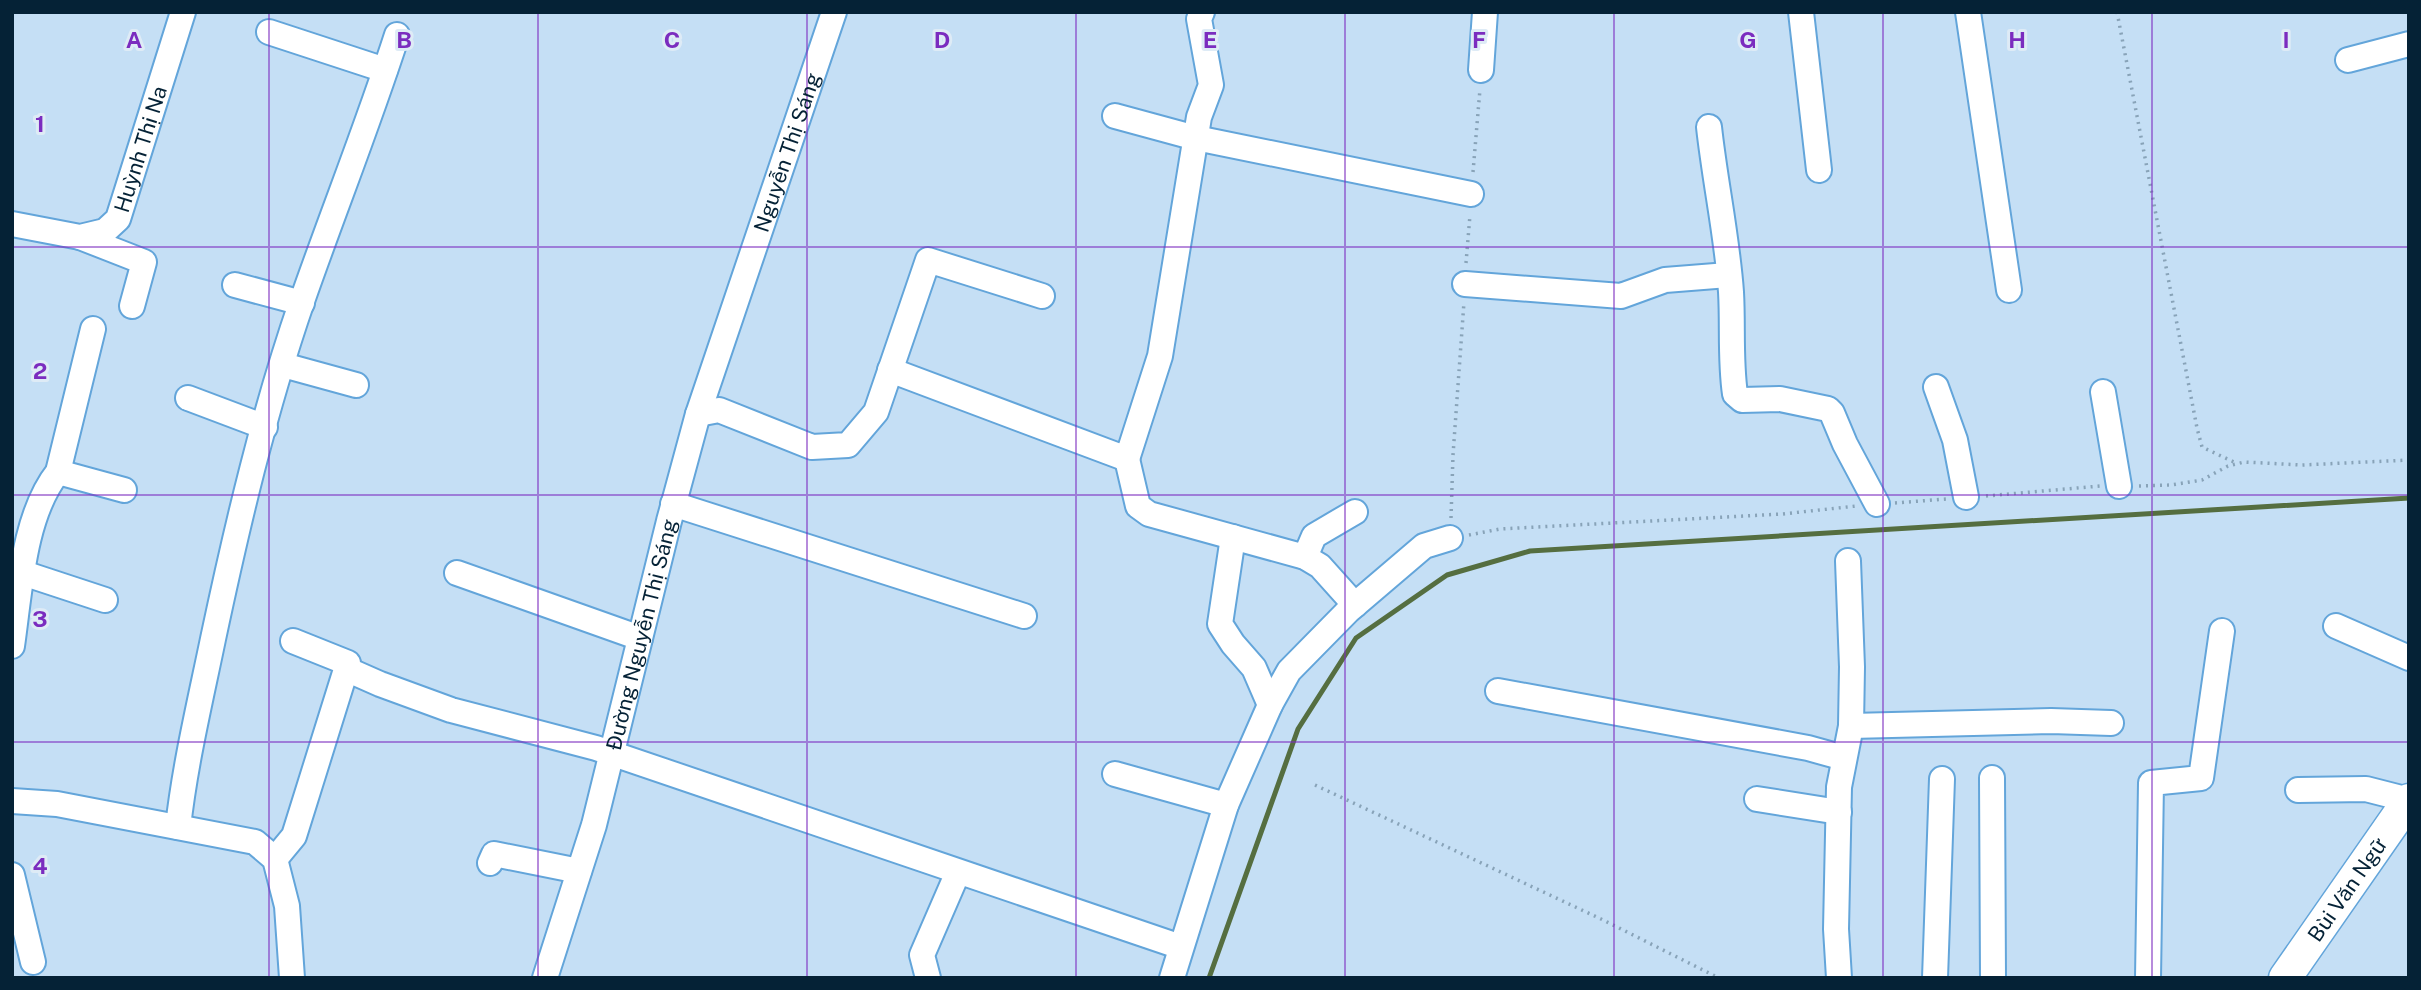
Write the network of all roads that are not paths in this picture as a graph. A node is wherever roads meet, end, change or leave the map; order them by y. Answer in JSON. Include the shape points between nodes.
{"nodes":[{"id":1,"x":183,"y":12,"type":"edge"},
{"id":2,"x":834,"y":12,"type":"edge"},
{"id":3,"x":1202,"y":12,"type":"edge"},
{"id":4,"x":1485,"y":12,"type":"edge"},
{"id":5,"x":1801,"y":12,"type":"edge"},
{"id":6,"x":1968,"y":12,"type":"edge"},
{"id":7,"x":270,"y":32,"type":"dead end"},
{"id":8,"x":397,"y":35,"type":"dead end"},
{"id":9,"x":2409,"y":44,"type":"edge"},
{"id":10,"x":2348,"y":60,"type":"dead end"},
{"id":11,"x":386,"y":70,"type":"junction"},
{"id":12,"x":1481,"y":70,"type":"dead end"},
{"id":13,"x":1115,"y":116,"type":"dead end"},
{"id":14,"x":1709,"y":127,"type":"dead end"},
{"id":15,"x":1196,"y":138,"type":"junction"},
{"id":16,"x":1819,"y":170,"type":"dead end"},
{"id":17,"x":1471,"y":194,"type":"dead end"},
{"id":18,"x":12,"y":224,"type":"edge"},
{"id":19,"x":80,"y":237,"type":"junction"},
{"id":20,"x":1728,"y":275,"type":"junction"},
{"id":21,"x":1465,"y":284,"type":"dead end"},
{"id":22,"x":235,"y":285,"type":"dead end"},
{"id":23,"x":2009,"y":290,"type":"dead end"},
{"id":24,"x":739,"y":293,"type":"joint"},
{"id":25,"x":1042,"y":296,"type":"dead end"},
{"id":26,"x":302,"y":303,"type":"junction"},
{"id":27,"x":132,"y":306,"type":"dead end"},
{"id":28,"x":93,"y":330,"type":"dead end"},
{"id":29,"x":283,"y":365,"type":"junction"},
{"id":30,"x":890,"y":370,"type":"junction"},
{"id":31,"x":356,"y":385,"type":"dead end"},
{"id":32,"x":1936,"y":387,"type":"dead end"},
{"id":33,"x":2104,"y":392,"type":"dead end"},
{"id":34,"x":188,"y":398,"type":"dead end"},
{"id":35,"x":698,"y":414,"type":"junction"},
{"id":36,"x":265,"y":427,"type":"junction"},
{"id":37,"x":1127,"y":459,"type":"junction"},
{"id":38,"x":58,"y":472,"type":"junction"},
{"id":39,"x":2119,"y":486,"type":"road end"},
{"id":40,"x":124,"y":490,"type":"dead end"},
{"id":41,"x":1966,"y":497,"type":"road end"},
{"id":42,"x":674,"y":504,"type":"junction"},
{"id":43,"x":1877,"y":504,"type":"road end"},
{"id":44,"x":1355,"y":512,"type":"dead end"},
{"id":45,"x":1233,"y":537,"type":"junction"},
{"id":46,"x":1450,"y":538,"type":"road end"},
{"id":47,"x":1305,"y":557,"type":"junction"},
{"id":48,"x":1848,"y":561,"type":"dead end"},
{"id":49,"x":23,"y":573,"type":"junction"},
{"id":50,"x":457,"y":573,"type":"dead end"},
{"id":51,"x":105,"y":600,"type":"dead end"},
{"id":52,"x":1355,"y":604,"type":"junction"},
{"id":53,"x":1024,"y":616,"type":"dead end"},
{"id":54,"x":2336,"y":626,"type":"dead end"},
{"id":55,"x":2222,"y":631,"type":"dead end"},
{"id":56,"x":640,"y":638,"type":"junction"},
{"id":57,"x":293,"y":641,"type":"dead end"},
{"id":58,"x":12,"y":646,"type":"edge"},
{"id":59,"x":2409,"y":658,"type":"edge"},
{"id":60,"x":346,"y":669,"type":"junction"},
{"id":61,"x":1498,"y":691,"type":"dead end"},
{"id":62,"x":1270,"y":705,"type":"junction"},
{"id":63,"x":2111,"y":723,"type":"dead end"},
{"id":64,"x":1851,"y":726,"type":"junction"},
{"id":65,"x":611,"y":753,"type":"junction"},
{"id":66,"x":1844,"y":758,"type":"junction"},
{"id":67,"x":1115,"y":774,"type":"dead end"},
{"id":68,"x":1992,"y":778,"type":"dead end"},
{"id":69,"x":1942,"y":779,"type":"dead end"},
{"id":70,"x":2298,"y":790,"type":"dead end"},
{"id":71,"x":1757,"y":799,"type":"dead end"},
{"id":72,"x":2409,"y":800,"type":"edge"},
{"id":73,"x":12,"y":801,"type":"edge"},
{"id":74,"x":1226,"y":806,"type":"junction"},
{"id":75,"x":1839,"y":811,"type":"junction"},
{"id":76,"x":178,"y":827,"type":"junction"},
{"id":77,"x":275,"y":859,"type":"junction"},
{"id":78,"x":490,"y":863,"type":"dead end"},
{"id":79,"x":579,"y":871,"type":"junction"},
{"id":80,"x":957,"y":872,"type":"junction"},
{"id":81,"x":12,"y":875,"type":"edge"},
{"id":82,"x":1181,"y":947,"type":"junction"},
{"id":83,"x":33,"y":962,"type":"dead end"},
{"id":84,"x":549,"y":976,"type":"edge"},
{"id":85,"x":292,"y":978,"type":"edge"},
{"id":86,"x":928,"y":978,"type":"edge"},
{"id":87,"x":1172,"y":978,"type":"edge"},
{"id":88,"x":1839,"y":978,"type":"edge"},
{"id":89,"x":1935,"y":978,"type":"edge"},
{"id":90,"x":1993,"y":978,"type":"edge"},
{"id":91,"x":2148,"y":978,"type":"edge"},
{"id":92,"x":2286,"y":978,"type":"edge"}],
"edges":[{"from":1,"to":19,"type":"street","name":"Huỳnh Thị Na","via":[[118,219],[105,231]]},
{"from":2,"to":24,"type":"street","name":"Nguyễn Thị Sáng"},
{"from":3,"to":15,"type":"street","via":[[1199,19],[1211,85]]},
{"from":4,"to":12,"type":"street"},
{"from":5,"to":16,"type":"street"},
{"from":6,"to":23,"type":"street"},
{"from":7,"to":11,"type":"street"},
{"from":8,"to":11,"type":"street"},
{"from":9,"to":10,"type":"street"},
{"from":11,"to":26,"type":"street"},
{"from":13,"to":15,"type":"street"},
{"from":14,"to":20,"type":"street","via":[[1725,224]]},
{"from":15,"to":17,"type":"street"},
{"from":15,"to":37,"type":"street","via":[[1160,356]]},
{"from":18,"to":19,"type":"street"},
{"from":19,"to":27,"type":"street","via":[[144,262]]},
{"from":20,"to":21,"type":"street","via":[[1665,281],[1621,296]]},
{"from":20,"to":43,"type":"street","via":[[1735,394],[1742,400],[1780,399],[1832,413]]},
{"from":22,"to":26,"type":"street"},
{"from":24,"to":35,"type":"street","name":"Đường Nguyễn Thị Sáng"},
{"from":25,"to":30,"type":"street","via":[[928,260]]},
{"from":26,"to":29,"type":"street"},
{"from":28,"to":38,"type":"street"},
{"from":29,"to":31,"type":"street"},
{"from":29,"to":36,"type":"street"},
{"from":30,"to":35,"type":"street","via":[[876,412],[848,445],[812,447],[719,411]]},
{"from":30,"to":37,"type":"street"},
{"from":32,"to":41,"type":"street","via":[[1955,440]]},
{"from":33,"to":39,"type":"street"},
{"from":34,"to":36,"type":"street"},
{"from":35,"to":42,"type":"street","name":"Đường Nguyễn Thị Sáng"},
{"from":36,"to":76,"type":"street","via":[[233,541]]},
{"from":37,"to":45,"type":"street","via":[[1138,506],[1149,514]]},
{"from":38,"to":40,"type":"street"},
{"from":38,"to":49,"type":"street","via":[[35,515]]},
{"from":42,"to":53,"type":"street"},
{"from":42,"to":56,"type":"street","name":"Đường Nguyễn Thị Sáng"},
{"from":44,"to":47,"type":"street","via":[[1314,536]]},
{"from":45,"to":47,"type":"street"},
{"from":45,"to":62,"type":"street","via":[[1220,624],[1254,668]]},
{"from":46,"to":52,"type":"street","via":[[1424,546]]},
{"from":47,"to":52,"type":"street","via":[[1320,566]]},
{"from":48,"to":64,"type":"street"},
{"from":49,"to":51,"type":"street"},
{"from":49,"to":58,"type":"street"},
{"from":50,"to":56,"type":"street"},
{"from":52,"to":62,"type":"street","via":[[1289,671]]},
{"from":54,"to":59,"type":"street"},
{"from":55,"to":91,"type":"street","via":[[2201,778],[2151,783]]},
{"from":56,"to":65,"type":"street","name":"Đường Nguyễn Thị Sáng"},
{"from":57,"to":60,"type":"street","via":[[348,663]]},
{"from":60,"to":65,"type":"street","via":[[451,710]]},
{"from":60,"to":77,"type":"street","via":[[294,836]]},
{"from":61,"to":66,"type":"street"},
{"from":62,"to":74,"type":"street"},
{"from":63,"to":64,"type":"street"},
{"from":64,"to":66,"type":"street"},
{"from":65,"to":79,"type":"street","name":"Đường Nguyễn Thị Sáng"},
{"from":65,"to":80,"type":"street"},
{"from":66,"to":75,"type":"street"},
{"from":67,"to":74,"type":"street"},
{"from":68,"to":90,"type":"street"},
{"from":69,"to":89,"type":"street"},
{"from":70,"to":72,"type":"street","via":[[2366,789]]},
{"from":71,"to":75,"type":"street"},
{"from":72,"to":92,"type":"main road","name":"Bùi Văn Ngữ"},
{"from":73,"to":76,"type":"street","via":[[57,803]]},
{"from":74,"to":82,"type":"street"},
{"from":75,"to":88,"type":"street"},
{"from":76,"to":77,"type":"street","via":[[255,842]]},
{"from":77,"to":85,"type":"street","via":[[287,906]]},
{"from":78,"to":79,"type":"street","via":[[494,854]]},
{"from":79,"to":84,"type":"street","name":"Đường Nguyễn Thị Sáng"},
{"from":80,"to":82,"type":"street"},
{"from":80,"to":86,"type":"street","via":[[922,955]]},
{"from":81,"to":83,"type":"street"},
{"from":82,"to":87,"type":"street"}]}
